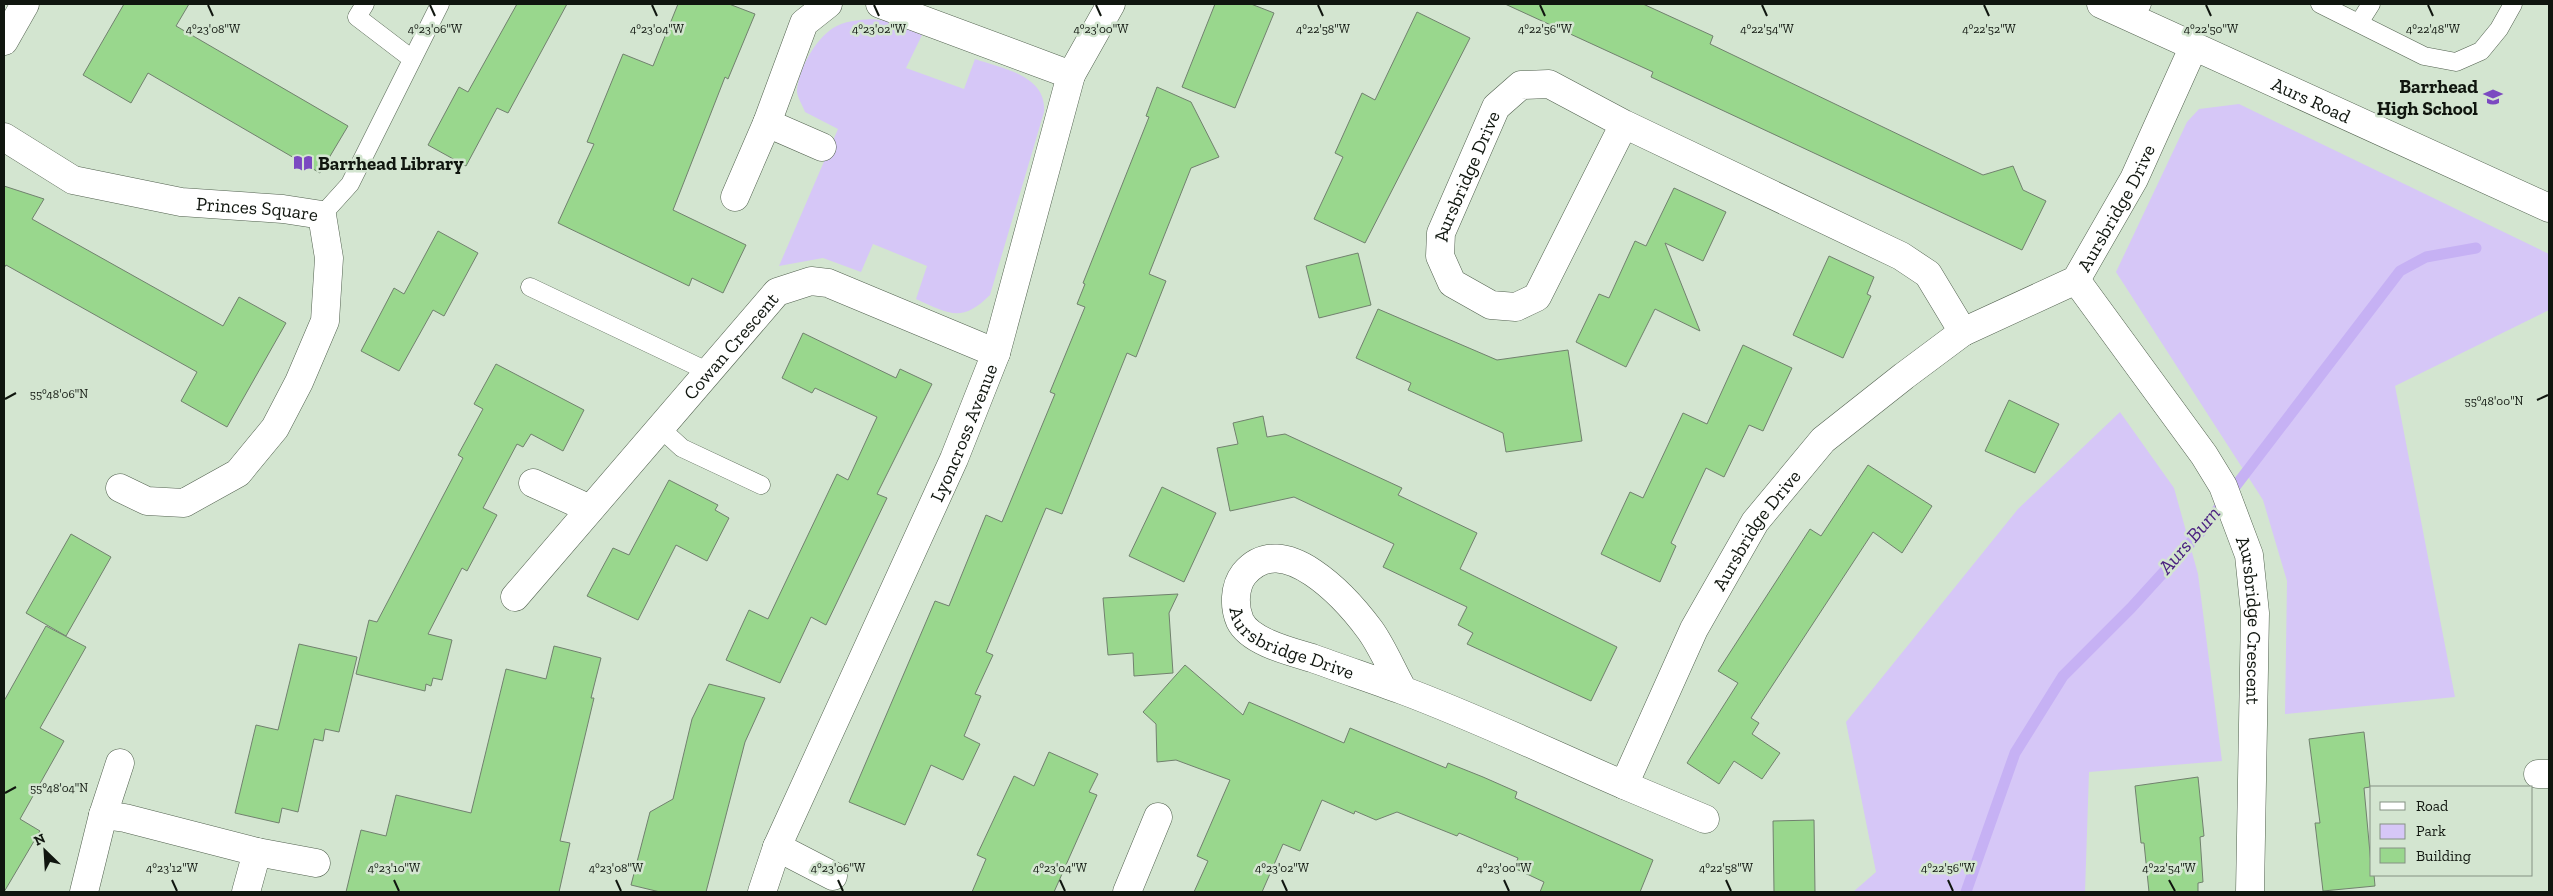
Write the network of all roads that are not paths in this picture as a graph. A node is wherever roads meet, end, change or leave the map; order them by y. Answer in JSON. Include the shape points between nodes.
{"nodes":[{"id":1,"x":25,"y":4,"type":"edge"},
{"id":2,"x":365,"y":4,"type":"edge"},
{"id":3,"x":440,"y":4,"type":"edge"},
{"id":4,"x":828,"y":4,"type":"edge"},
{"id":5,"x":880,"y":4,"type":"edge"},
{"id":6,"x":1110,"y":4,"type":"edge"},
{"id":7,"x":2101,"y":4,"type":"edge"},
{"id":8,"x":2320,"y":4,"type":"edge"},
{"id":9,"x":2371,"y":4,"type":"edge"},
{"id":10,"x":2513,"y":4,"type":"edge"},
{"id":11,"x":920,"y":11,"type":"edge"},
{"id":12,"x":2138,"y":12,"type":"edge"},
{"id":13,"x":2359,"y":23,"type":"junction"},
{"id":14,"x":4,"y":41,"type":"edge"},
{"id":15,"x":2193,"y":48,"type":"junction"},
{"id":16,"x":412,"y":59,"type":"junction"},
{"id":17,"x":1071,"y":75,"type":"junction"},
{"id":18,"x":767,"y":123,"type":"junction"},
{"id":19,"x":1624,"y":124,"type":"junction"},
{"id":20,"x":4,"y":137,"type":"edge"},
{"id":21,"x":822,"y":147,"type":"dead end"},
{"id":22,"x":735,"y":197,"type":"dead end"},
{"id":23,"x":2549,"y":208,"type":"edge"},
{"id":24,"x":322,"y":215,"type":"junction"},
{"id":25,"x":2076,"y":280,"type":"junction"},
{"id":26,"x":530,"y":287,"type":"dead end"},
{"id":27,"x":1963,"y":332,"type":"junction"},
{"id":28,"x":996,"y":353,"type":"junction"},
{"id":29,"x":707,"y":371,"type":"junction"},
{"id":30,"x":659,"y":427,"type":"junction"},
{"id":31,"x":533,"y":483,"type":"dead end"},
{"id":32,"x":761,"y":485,"type":"dead end"},
{"id":33,"x":120,"y":488,"type":"dead end"},
{"id":34,"x":590,"y":509,"type":"junction"},
{"id":35,"x":515,"y":598,"type":"dead end"},
{"id":36,"x":1403,"y":690,"type":"junction"},
{"id":37,"x":120,"y":763,"type":"dead end"},
{"id":38,"x":1624,"y":785,"type":"junction"},
{"id":39,"x":103,"y":815,"type":"junction"},
{"id":40,"x":1158,"y":817,"type":"dead end"},
{"id":41,"x":1705,"y":819,"type":"dead end"},
{"id":42,"x":776,"y":847,"type":"junction"},
{"id":43,"x":257,"y":852,"type":"junction"},
{"id":44,"x":316,"y":863,"type":"dead end"},
{"id":45,"x":834,"y":876,"type":"dead end"},
{"id":46,"x":84,"y":892,"type":"edge"},
{"id":47,"x":246,"y":892,"type":"edge"},
{"id":48,"x":762,"y":892,"type":"edge"},
{"id":49,"x":1127,"y":892,"type":"edge"},
{"id":50,"x":2250,"y":892,"type":"edge"}],
"edges":[{"from":1,"to":14,"type":"street"},
{"from":2,"to":16,"type":"lane","via":[[357,17]]},
{"from":3,"to":16,"type":"lane"},
{"from":4,"to":18,"type":"street","via":[[804,23]]},
{"from":5,"to":11,"type":"street"},
{"from":6,"to":17,"type":"street","name":"Lyoncross Avenue"},
{"from":7,"to":12,"type":"street","name":"Aurs Road"},
{"from":8,"to":13,"type":"lane"},
{"from":9,"to":13,"type":"lane"},
{"from":10,"to":13,"type":"lane","via":[[2481,51],[2456,62],[2424,56]]},
{"from":11,"to":17,"type":"street"},
{"from":12,"to":15,"type":"street","name":"Aurs Road"},
{"from":15,"to":23,"type":"street","name":"Aurs Road"},
{"from":15,"to":25,"type":"street","name":"Aursbridge Drive","via":[[2134,179]]},
{"from":16,"to":24,"type":"lane","via":[[350,184]]},
{"from":17,"to":28,"type":"street","name":"Lyoncross Avenue"},
{"from":18,"to":21,"type":"street"},
{"from":18,"to":22,"type":"street"},
{"from":19,"to":19,"type":"street","name":"Aursbridge Drive","via":[[1549,84],[1521,85],[1496,107],[1441,233],[1440,256],[1452,283],[1491,305],[1516,307],[1538,297]]},
{"from":19,"to":27,"type":"street","name":"Aursbridge Drive","via":[[1901,256],[1928,274]]},
{"from":20,"to":24,"type":"street","name":"Princes Square","via":[[73,180],[182,202]]},
{"from":24,"to":33,"type":"street","name":"Princes Square","via":[[329,258],[324,321],[299,382],[275,428],[238,473],[184,503],[147,501]]},
{"from":25,"to":27,"type":"street","name":"Aursbridge Drive"},
{"from":25,"to":50,"type":"street","name":"Aursbridge Crescent","via":[[2204,455],[2223,486],[2249,555],[2255,613]]},
{"from":26,"to":29,"type":"lane"},
{"from":27,"to":38,"type":"street","name":"Aursbridge Drive","via":[[1823,440],[1755,522],[1694,628]]},
{"from":28,"to":29,"type":"street","name":"Cowan Crescent","via":[[828,283],[811,282],[777,292]]},
{"from":28,"to":42,"type":"street","name":"Lyoncross Avenue","via":[[954,458]]},
{"from":29,"to":30,"type":"street","name":"Cowan Crescent"},
{"from":30,"to":32,"type":"lane","via":[[682,448]]},
{"from":30,"to":34,"type":"street","name":"Cowan Crescent"},
{"from":31,"to":34,"type":"street"},
{"from":34,"to":35,"type":"street","name":"Cowan Crescent"},
{"from":36,"to":36,"type":"street","name":"Aursbridge Drive","via":[[1264,641],[1242,625],[1236,611],[1236,595],[1243,575],[1260,562],[1280,558],[1316,574],[1344,599],[1371,632]]},
{"from":36,"to":38,"type":"street","name":"Aursbridge Drive"},
{"from":37,"to":39,"type":"street"},
{"from":38,"to":41,"type":"street","name":"Aursbridge Drive"},
{"from":39,"to":43,"type":"street"},
{"from":39,"to":46,"type":"street"},
{"from":40,"to":49,"type":"street"},
{"from":42,"to":45,"type":"street"},
{"from":42,"to":48,"type":"street","name":"Lyoncross Avenue"},
{"from":43,"to":44,"type":"street"},
{"from":43,"to":47,"type":"street"}]}
